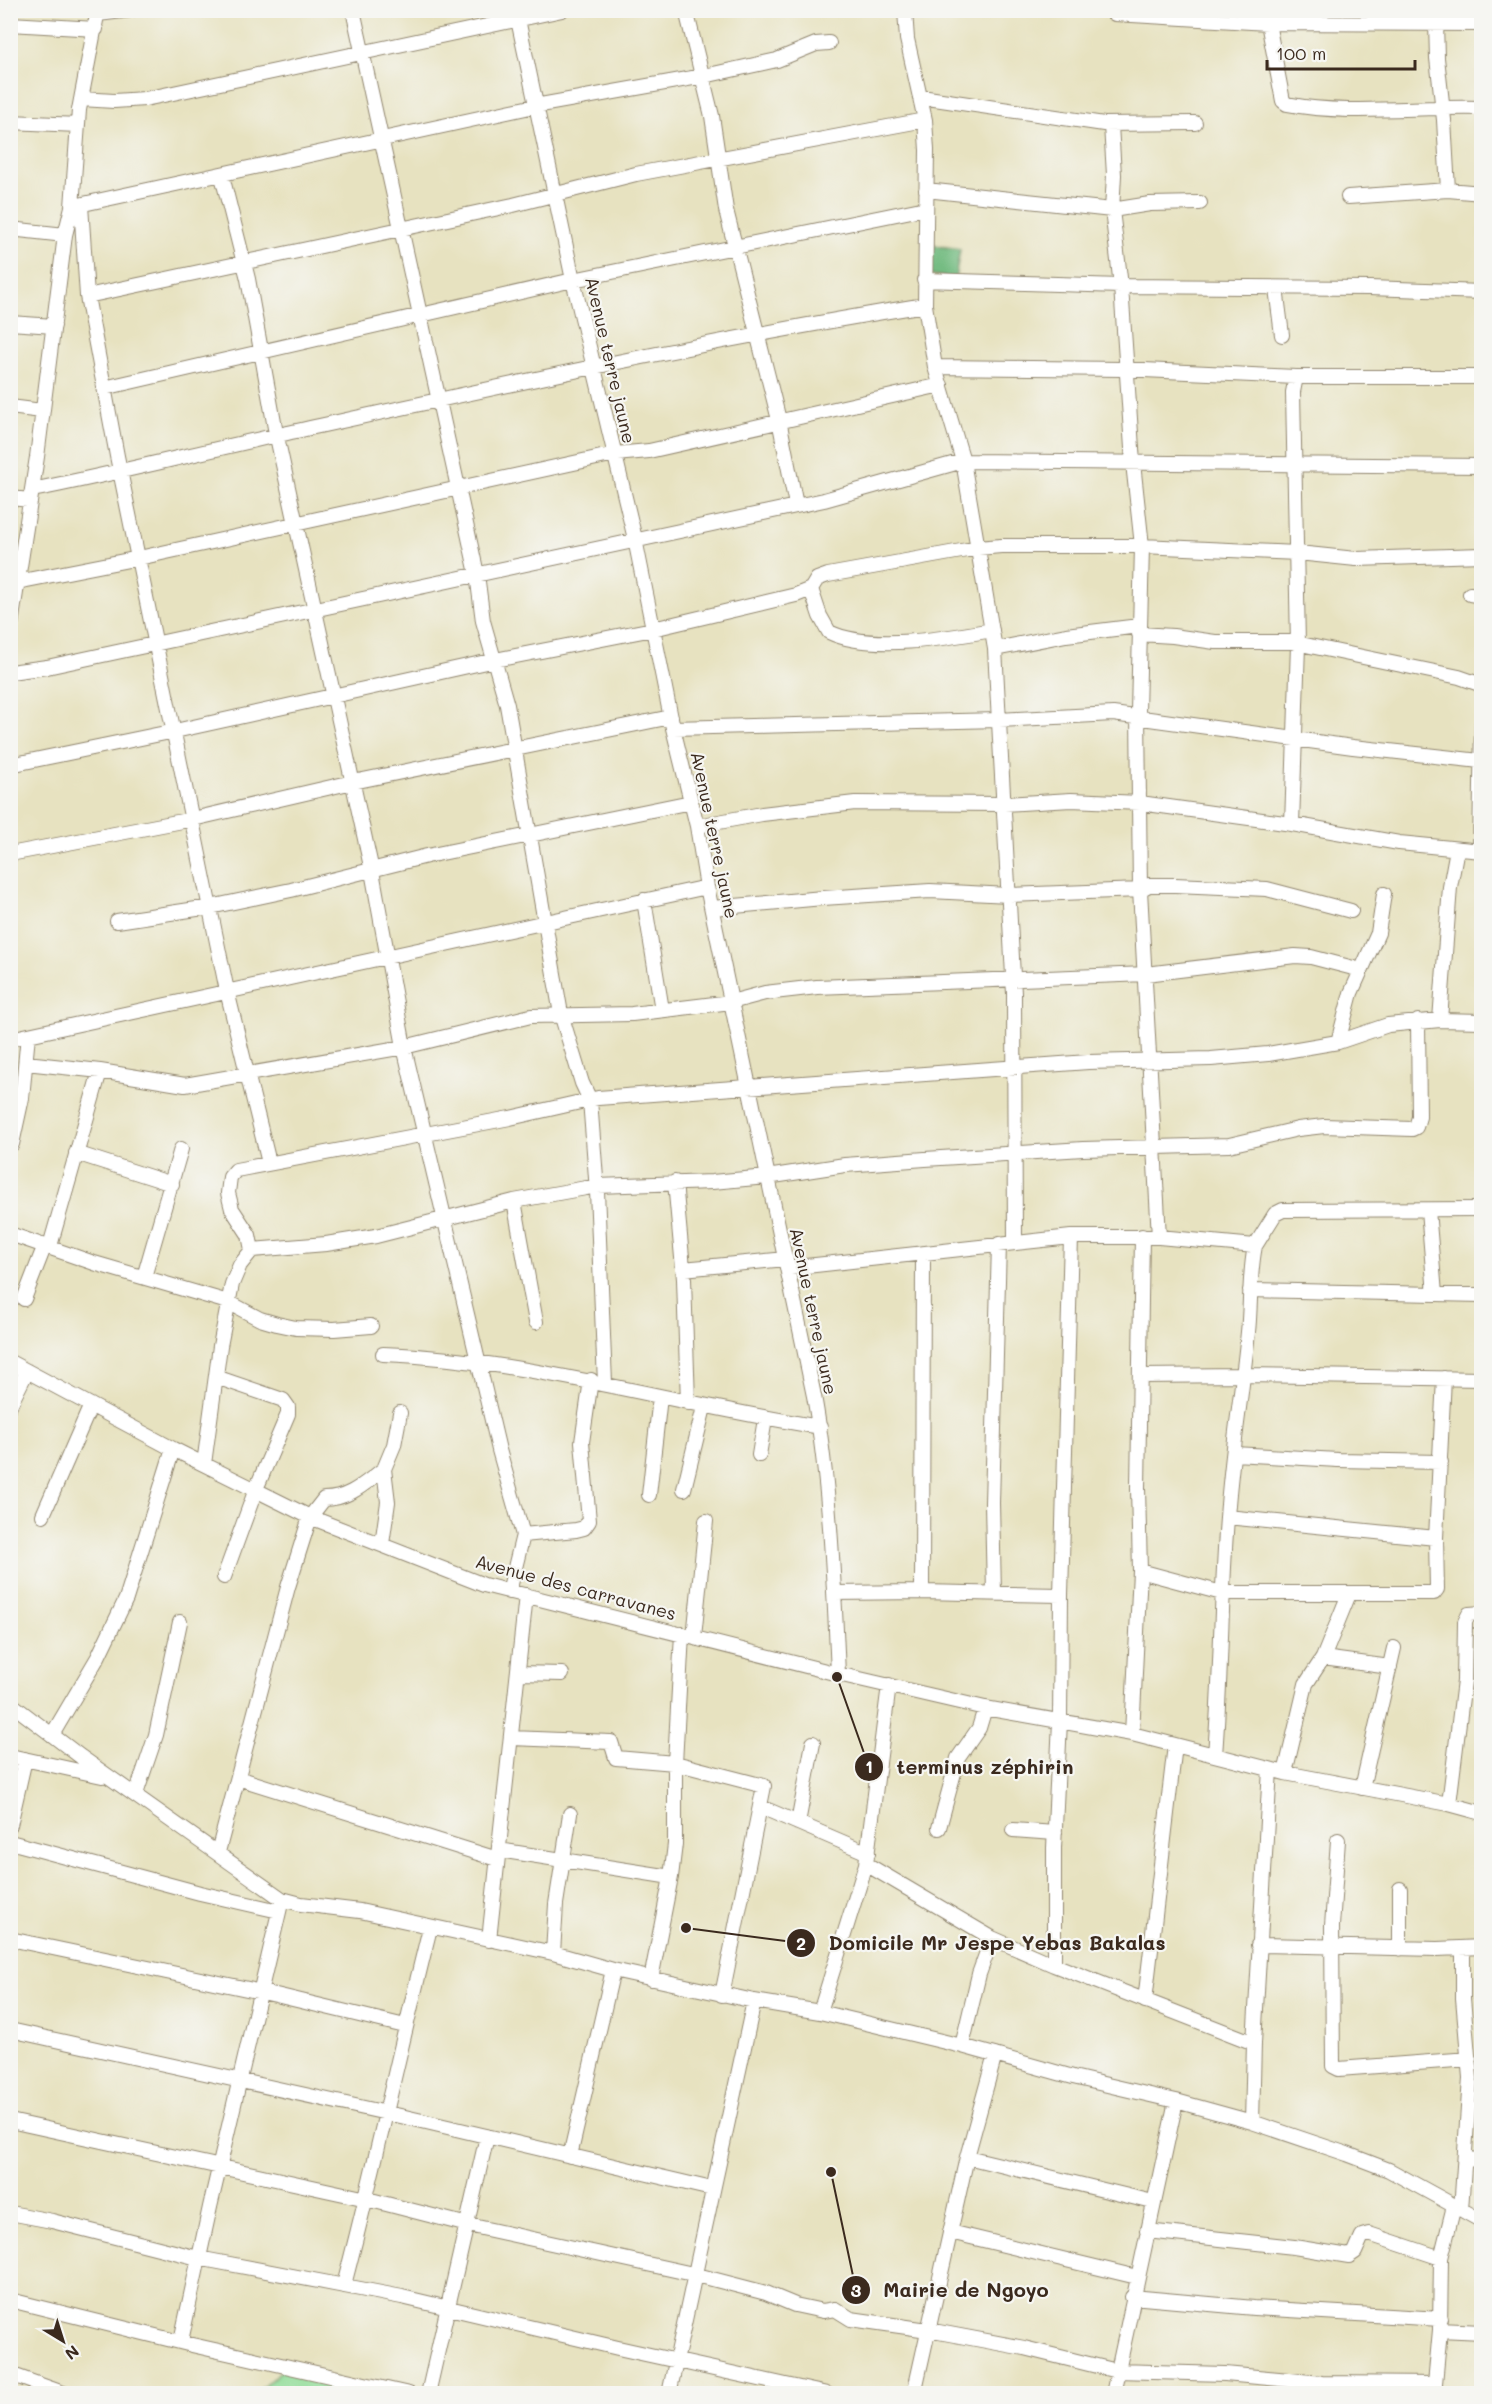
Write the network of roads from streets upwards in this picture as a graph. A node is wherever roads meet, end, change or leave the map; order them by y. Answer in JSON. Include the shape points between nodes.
{"nodes":[{"id":1,"x":131,"y":10,"type":"edge"},
{"id":2,"x":353,"y":10,"type":"edge"},
{"id":3,"x":562,"y":10,"type":"edge"},
{"id":4,"x":686,"y":10,"type":"edge"},
{"id":5,"x":1109,"y":10,"type":"edge"},
{"id":6,"x":905,"y":11,"type":"edge"},
{"id":7,"x":98,"y":12,"type":"edge"},
{"id":8,"x":517,"y":15,"type":"edge"},
{"id":9,"x":1268,"y":17,"type":"edge"},
{"id":10,"x":1430,"y":19,"type":"edge"},
{"id":11,"x":10,"y":24,"type":"edge"},
{"id":12,"x":1482,"y":24,"type":"edge"},
{"id":13,"x":96,"y":29,"type":"junction"},
{"id":14,"x":829,"y":43,"type":"dead end"},
{"id":15,"x":363,"y":53,"type":"junction"},
{"id":16,"x":704,"y":76,"type":"junction"},
{"id":17,"x":921,"y":97,"type":"junction"},
{"id":18,"x":81,"y":99,"type":"junction"},
{"id":19,"x":535,"y":106,"type":"junction"},
{"id":20,"x":1442,"y":107,"type":"junction"},
{"id":21,"x":1482,"y":108,"type":"edge"},
{"id":22,"x":925,"y":120,"type":"junction"},
{"id":23,"x":10,"y":122,"type":"edge"},
{"id":24,"x":1195,"y":123,"type":"dead end"},
{"id":25,"x":78,"y":125,"type":"junction"},
{"id":26,"x":1112,"y":125,"type":"junction"},
{"id":27,"x":382,"y":140,"type":"junction"},
{"id":28,"x":717,"y":159,"type":"junction"},
{"id":29,"x":222,"y":176,"type":"junction"},
{"id":30,"x":926,"y":190,"type":"junction"},
{"id":31,"x":1448,"y":190,"type":"junction"},
{"id":32,"x":1482,"y":193,"type":"edge"},
{"id":33,"x":556,"y":194,"type":"junction"},
{"id":34,"x":1348,"y":197,"type":"dead end"},
{"id":35,"x":1200,"y":203,"type":"dead end"},
{"id":36,"x":76,"y":206,"type":"junction"},
{"id":37,"x":926,"y":208,"type":"junction"},
{"id":38,"x":1112,"y":210,"type":"junction"},
{"id":39,"x":401,"y":228,"type":"junction"},
{"id":40,"x":10,"y":229,"type":"edge"},
{"id":41,"x":65,"y":236,"type":"junction"},
{"id":42,"x":735,"y":248,"type":"junction"},
{"id":43,"x":245,"y":264,"type":"junction"},
{"id":44,"x":573,"y":280,"type":"junction"},
{"id":45,"x":924,"y":280,"type":"junction"},
{"id":46,"x":1121,"y":286,"type":"junction"},
{"id":47,"x":1276,"y":288,"type":"junction"},
{"id":48,"x":1482,"y":291,"type":"edge"},
{"id":49,"x":87,"y":296,"type":"junction"},
{"id":50,"x":925,"y":305,"type":"junction"},
{"id":51,"x":421,"y":315,"type":"junction"},
{"id":52,"x":10,"y":323,"type":"edge"},
{"id":53,"x":54,"y":326,"type":"junction"},
{"id":54,"x":757,"y":335,"type":"junction"},
{"id":55,"x":1282,"y":335,"type":"dead end"},
{"id":56,"x":262,"y":352,"type":"junction"},
{"id":57,"x":594,"y":365,"type":"junction"},
{"id":58,"x":936,"y":367,"type":"junction"},
{"id":59,"x":1127,"y":370,"type":"junction"},
{"id":60,"x":1296,"y":377,"type":"junction"},
{"id":61,"x":1482,"y":377,"type":"edge"},
{"id":62,"x":941,"y":385,"type":"junction"},
{"id":63,"x":104,"y":388,"type":"junction"},
{"id":64,"x":440,"y":401,"type":"junction"},
{"id":65,"x":10,"y":408,"type":"edge"},
{"id":66,"x":42,"y":411,"type":"junction"},
{"id":67,"x":778,"y":420,"type":"junction"},
{"id":68,"x":277,"y":435,"type":"junction"},
{"id":69,"x":615,"y":454,"type":"junction"},
{"id":70,"x":963,"y":461,"type":"junction"},
{"id":71,"x":1133,"y":463,"type":"junction"},
{"id":72,"x":1294,"y":464,"type":"junction"},
{"id":73,"x":1482,"y":466,"type":"edge"},
{"id":74,"x":121,"y":472,"type":"junction"},
{"id":75,"x":458,"y":488,"type":"junction"},
{"id":76,"x":31,"y":495,"type":"junction"},
{"id":77,"x":10,"y":498,"type":"edge"},
{"id":78,"x":796,"y":505,"type":"junction"},
{"id":79,"x":297,"y":523,"type":"junction"},
{"id":80,"x":635,"y":539,"type":"junction"},
{"id":81,"x":1001,"y":546,"type":"junction"},
{"id":82,"x":1142,"y":546,"type":"junction"},
{"id":83,"x":978,"y":548,"type":"junction"},
{"id":84,"x":1298,"y":553,"type":"junction"},
{"id":85,"x":1482,"y":555,"type":"edge"},
{"id":86,"x":139,"y":558,"type":"junction"},
{"id":87,"x":477,"y":574,"type":"junction"},
{"id":88,"x":983,"y":578,"type":"junction"},
{"id":89,"x":17,"y":582,"type":"junction"},
{"id":90,"x":811,"y":589,"type":"junction"},
{"id":91,"x":13,"y":598,"type":"edge"},
{"id":92,"x":316,"y":610,"type":"junction"},
{"id":93,"x":653,"y":629,"type":"junction"},
{"id":94,"x":992,"y":630,"type":"junction"},
{"id":95,"x":1139,"y":630,"type":"junction"},
{"id":96,"x":10,"y":631,"type":"edge"},
{"id":97,"x":156,"y":642,"type":"junction"},
{"id":98,"x":1298,"y":645,"type":"junction"},
{"id":99,"x":995,"y":649,"type":"junction"},
{"id":100,"x":495,"y":660,"type":"junction"},
{"id":101,"x":10,"y":672,"type":"edge"},
{"id":102,"x":1482,"y":685,"type":"edge"},
{"id":103,"x":335,"y":696,"type":"junction"},
{"id":104,"x":1138,"y":717,"type":"junction"},
{"id":105,"x":1482,"y":719,"type":"edge"},
{"id":106,"x":999,"y":720,"type":"junction"},
{"id":107,"x":672,"y":723,"type":"junction"},
{"id":108,"x":175,"y":731,"type":"junction"},
{"id":109,"x":1295,"y":739,"type":"junction"},
{"id":110,"x":515,"y":751,"type":"junction"},
{"id":111,"x":1480,"y":761,"type":"edge"},
{"id":112,"x":10,"y":765,"type":"edge"},
{"id":113,"x":353,"y":782,"type":"junction"},
{"id":114,"x":691,"y":802,"type":"junction"},
{"id":115,"x":1140,"y":803,"type":"junction"},
{"id":116,"x":1004,"y":804,"type":"junction"},
{"id":117,"x":193,"y":819,"type":"junction"},
{"id":118,"x":1292,"y":824,"type":"junction"},
{"id":119,"x":697,"y":826,"type":"junction"},
{"id":120,"x":530,"y":837,"type":"junction"},
{"id":121,"x":1457,"y":849,"type":"junction"},
{"id":122,"x":1481,"y":851,"type":"edge"},
{"id":123,"x":10,"y":854,"type":"edge"},
{"id":124,"x":372,"y":871,"type":"junction"},
{"id":125,"x":707,"y":887,"type":"junction"},
{"id":126,"x":1140,"y":890,"type":"junction"},
{"id":127,"x":1384,"y":894,"type":"dead end"},
{"id":128,"x":1009,"y":895,"type":"junction"},
{"id":129,"x":644,"y":900,"type":"junction"},
{"id":130,"x":210,"y":907,"type":"junction"},
{"id":131,"x":712,"y":908,"type":"junction"},
{"id":132,"x":1350,"y":910,"type":"dead end"},
{"id":133,"x":117,"y":921,"type":"dead end"},
{"id":134,"x":545,"y":921,"type":"junction"},
{"id":135,"x":389,"y":957,"type":"junction"},
{"id":136,"x":1361,"y":970,"type":"junction"},
{"id":137,"x":1146,"y":974,"type":"junction"},
{"id":138,"x":1014,"y":979,"type":"junction"},
{"id":139,"x":227,"y":991,"type":"junction"},
{"id":140,"x":730,"y":1002,"type":"junction"},
{"id":141,"x":662,"y":1010,"type":"junction"},
{"id":142,"x":561,"y":1014,"type":"junction"},
{"id":143,"x":1440,"y":1020,"type":"junction"},
{"id":144,"x":1482,"y":1021,"type":"edge"},
{"id":145,"x":1418,"y":1022,"type":"junction"},
{"id":146,"x":28,"y":1035,"type":"junction"},
{"id":147,"x":10,"y":1039,"type":"edge"},
{"id":148,"x":1338,"y":1042,"type":"junction"},
{"id":149,"x":404,"y":1047,"type":"junction"},
{"id":150,"x":1150,"y":1060,"type":"junction"},
{"id":151,"x":26,"y":1063,"type":"junction"},
{"id":152,"x":1016,"y":1068,"type":"junction"},
{"id":153,"x":100,"y":1071,"type":"junction"},
{"id":154,"x":246,"y":1076,"type":"junction"},
{"id":155,"x":750,"y":1086,"type":"junction"},
{"id":156,"x":590,"y":1100,"type":"junction"},
{"id":157,"x":424,"y":1132,"type":"junction"},
{"id":158,"x":12,"y":1144,"type":"edge"},
{"id":159,"x":1153,"y":1147,"type":"junction"},
{"id":160,"x":181,"y":1149,"type":"dead end"},
{"id":161,"x":76,"y":1153,"type":"junction"},
{"id":162,"x":1015,"y":1154,"type":"junction"},
{"id":163,"x":268,"y":1163,"type":"junction"},
{"id":164,"x":768,"y":1177,"type":"junction"},
{"id":165,"x":675,"y":1182,"type":"junction"},
{"id":166,"x":171,"y":1184,"type":"junction"},
{"id":167,"x":597,"y":1186,"type":"junction"},
{"id":168,"x":514,"y":1201,"type":"junction"},
{"id":169,"x":1482,"y":1209,"type":"edge"},
{"id":170,"x":1428,"y":1210,"type":"junction"},
{"id":171,"x":444,"y":1218,"type":"junction"},
{"id":172,"x":10,"y":1234,"type":"edge"},
{"id":173,"x":1142,"y":1236,"type":"junction"},
{"id":174,"x":1071,"y":1237,"type":"junction"},
{"id":175,"x":1159,"y":1237,"type":"junction"},
{"id":176,"x":1015,"y":1243,"type":"junction"},
{"id":177,"x":999,"y":1244,"type":"junction"},
{"id":178,"x":47,"y":1246,"type":"junction"},
{"id":179,"x":1255,"y":1246,"type":"junction"},
{"id":180,"x":252,"y":1250,"type":"junction"},
{"id":181,"x":923,"y":1254,"type":"junction"},
{"id":182,"x":787,"y":1263,"type":"junction"},
{"id":183,"x":683,"y":1269,"type":"junction"},
{"id":184,"x":144,"y":1277,"type":"junction"},
{"id":185,"x":1250,"y":1290,"type":"junction"},
{"id":186,"x":1435,"y":1294,"type":"junction"},
{"id":187,"x":1482,"y":1295,"type":"edge"},
{"id":188,"x":24,"y":1299,"type":"dead end"},
{"id":189,"x":228,"y":1302,"type":"junction"},
{"id":190,"x":536,"y":1322,"type":"dead end"},
{"id":191,"x":371,"y":1326,"type":"dead end"},
{"id":192,"x":383,"y":1354,"type":"dead end"},
{"id":193,"x":10,"y":1362,"type":"edge"},
{"id":194,"x":478,"y":1363,"type":"junction"},
{"id":195,"x":27,"y":1371,"type":"junction"},
{"id":196,"x":1243,"y":1375,"type":"junction"},
{"id":197,"x":1141,"y":1376,"type":"junction"},
{"id":198,"x":216,"y":1377,"type":"junction"},
{"id":199,"x":1444,"y":1378,"type":"junction"},
{"id":200,"x":1482,"y":1379,"type":"edge"},
{"id":201,"x":598,"y":1382,"type":"junction"},
{"id":202,"x":660,"y":1397,"type":"junction"},
{"id":203,"x":688,"y":1403,"type":"junction"},
{"id":204,"x":10,"y":1405,"type":"edge"},
{"id":205,"x":91,"y":1405,"type":"junction"},
{"id":206,"x":704,"y":1407,"type":"junction"},
{"id":207,"x":400,"y":1413,"type":"dead end"},
{"id":208,"x":765,"y":1419,"type":"junction"},
{"id":209,"x":820,"y":1427,"type":"junction"},
{"id":210,"x":173,"y":1449,"type":"junction"},
{"id":211,"x":1234,"y":1454,"type":"junction"},
{"id":212,"x":759,"y":1455,"type":"dead end"},
{"id":213,"x":1441,"y":1462,"type":"junction"},
{"id":214,"x":204,"y":1464,"type":"junction"},
{"id":215,"x":384,"y":1470,"type":"junction"},
{"id":216,"x":256,"y":1489,"type":"junction"},
{"id":217,"x":684,"y":1489,"type":"dead end"},
{"id":218,"x":650,"y":1495,"type":"dead end"},
{"id":219,"x":43,"y":1515,"type":"dead end"},
{"id":220,"x":310,"y":1517,"type":"junction"},
{"id":221,"x":1227,"y":1517,"type":"junction"},
{"id":222,"x":706,"y":1521,"type":"dead end"},
{"id":223,"x":523,"y":1534,"type":"junction"},
{"id":224,"x":1436,"y":1538,"type":"junction"},
{"id":225,"x":382,"y":1544,"type":"junction"},
{"id":226,"x":1140,"y":1571,"type":"junction"},
{"id":227,"x":224,"y":1577,"type":"dead end"},
{"id":228,"x":509,"y":1592,"type":"junction"},
{"id":229,"x":922,"y":1592,"type":"junction"},
{"id":230,"x":834,"y":1593,"type":"junction"},
{"id":231,"x":994,"y":1593,"type":"junction"},
{"id":232,"x":1222,"y":1593,"type":"junction"},
{"id":233,"x":1349,"y":1594,"type":"junction"},
{"id":234,"x":526,"y":1595,"type":"junction"},
{"id":235,"x":1061,"y":1595,"type":"junction"},
{"id":236,"x":1482,"y":1613,"type":"edge"},
{"id":237,"x":180,"y":1622,"type":"dead end"},
{"id":238,"x":688,"y":1636,"type":"junction"},
{"id":239,"x":1395,"y":1648,"type":"dead end"},
{"id":240,"x":1323,"y":1658,"type":"junction"},
{"id":241,"x":1389,"y":1667,"type":"junction"},
{"id":242,"x":519,"y":1673,"type":"junction"},
{"id":243,"x":562,"y":1674,"type":"dead end"},
{"id":244,"x":838,"y":1674,"type":"junction"},
{"id":245,"x":889,"y":1685,"type":"junction"},
{"id":246,"x":10,"y":1703,"type":"edge"},
{"id":247,"x":985,"y":1708,"type":"junction"},
{"id":248,"x":1060,"y":1721,"type":"junction"},
{"id":249,"x":1132,"y":1734,"type":"junction"},
{"id":250,"x":52,"y":1735,"type":"junction"},
{"id":251,"x":511,"y":1738,"type":"junction"},
{"id":252,"x":813,"y":1743,"type":"dead end"},
{"id":253,"x":1175,"y":1744,"type":"junction"},
{"id":254,"x":1215,"y":1755,"type":"junction"},
{"id":255,"x":10,"y":1756,"type":"edge"},
{"id":256,"x":26,"y":1759,"type":"junction"},
{"id":257,"x":675,"y":1763,"type":"junction"},
{"id":258,"x":1270,"y":1769,"type":"junction"},
{"id":259,"x":1285,"y":1773,"type":"junction"},
{"id":260,"x":109,"y":1777,"type":"junction"},
{"id":261,"x":238,"y":1778,"type":"junction"},
{"id":262,"x":1362,"y":1788,"type":"junction"},
{"id":263,"x":136,"y":1794,"type":"junction"},
{"id":264,"x":1449,"y":1804,"type":"junction"},
{"id":265,"x":761,"y":1807,"type":"junction"},
{"id":266,"x":1482,"y":1813,"type":"edge"},
{"id":267,"x":570,"y":1814,"type":"dead end"},
{"id":268,"x":798,"y":1822,"type":"junction"},
{"id":269,"x":10,"y":1825,"type":"edge"},
{"id":270,"x":939,"y":1828,"type":"dead end"},
{"id":271,"x":1013,"y":1830,"type":"dead end"},
{"id":272,"x":1055,"y":1833,"type":"junction"},
{"id":273,"x":1338,"y":1840,"type":"dead end"},
{"id":274,"x":10,"y":1842,"type":"edge"},
{"id":275,"x":218,"y":1852,"type":"junction"},
{"id":276,"x":498,"y":1854,"type":"junction"},
{"id":277,"x":867,"y":1858,"type":"junction"},
{"id":278,"x":562,"y":1859,"type":"junction"},
{"id":279,"x":671,"y":1877,"type":"junction"},
{"id":280,"x":1400,"y":1888,"type":"dead end"},
{"id":281,"x":281,"y":1905,"type":"junction"},
{"id":282,"x":430,"y":1928,"type":"junction"},
{"id":283,"x":992,"y":1938,"type":"junction"},
{"id":284,"x":10,"y":1939,"type":"edge"},
{"id":285,"x":489,"y":1940,"type":"junction"},
{"id":286,"x":1258,"y":1945,"type":"junction"},
{"id":287,"x":1331,"y":1947,"type":"junction"},
{"id":288,"x":1482,"y":1947,"type":"edge"},
{"id":289,"x":1463,"y":1948,"type":"junction"},
{"id":290,"x":1400,"y":1949,"type":"junction"},
{"id":291,"x":553,"y":1953,"type":"junction"},
{"id":292,"x":1054,"y":1965,"type":"junction"},
{"id":293,"x":613,"y":1970,"type":"junction"},
{"id":294,"x":651,"y":1979,"type":"junction"},
{"id":295,"x":260,"y":1992,"type":"junction"},
{"id":296,"x":722,"y":1995,"type":"junction"},
{"id":297,"x":754,"y":2001,"type":"junction"},
{"id":298,"x":1145,"y":2001,"type":"junction"},
{"id":299,"x":820,"y":2012,"type":"junction"},
{"id":300,"x":405,"y":2026,"type":"junction"},
{"id":301,"x":10,"y":2030,"type":"edge"},
{"id":302,"x":1254,"y":2043,"type":"junction"},
{"id":303,"x":962,"y":2046,"type":"junction"},
{"id":304,"x":1473,"y":2052,"type":"edge"},
{"id":305,"x":995,"y":2055,"type":"junction"},
{"id":306,"x":239,"y":2081,"type":"junction"},
{"id":307,"x":1176,"y":2101,"type":"junction"},
{"id":308,"x":385,"y":2113,"type":"junction"},
{"id":309,"x":10,"y":2121,"type":"edge"},
{"id":310,"x":1252,"y":2122,"type":"junction"},
{"id":311,"x":487,"y":2136,"type":"junction"},
{"id":312,"x":570,"y":2156,"type":"junction"},
{"id":313,"x":967,"y":2157,"type":"junction"},
{"id":314,"x":1466,"y":2159,"type":"junction"},
{"id":315,"x":1482,"y":2160,"type":"edge"},
{"id":316,"x":220,"y":2167,"type":"junction"},
{"id":317,"x":712,"y":2189,"type":"junction"},
{"id":318,"x":367,"y":2199,"type":"junction"},
{"id":319,"x":1153,"y":2202,"type":"junction"},
{"id":320,"x":1457,"y":2208,"type":"junction"},
{"id":321,"x":10,"y":2213,"type":"edge"},
{"id":322,"x":1482,"y":2221,"type":"edge"},
{"id":323,"x":468,"y":2225,"type":"junction"},
{"id":324,"x":1147,"y":2230,"type":"junction"},
{"id":325,"x":950,"y":2232,"type":"junction"},
{"id":326,"x":198,"y":2258,"type":"junction"},
{"id":327,"x":1441,"y":2258,"type":"junction"},
{"id":328,"x":693,"y":2274,"type":"junction"},
{"id":329,"x":1137,"y":2277,"type":"junction"},
{"id":330,"x":344,"y":2285,"type":"junction"},
{"id":331,"x":1132,"y":2297,"type":"junction"},
{"id":332,"x":10,"y":2300,"type":"edge"},
{"id":333,"x":448,"y":2308,"type":"junction"},
{"id":334,"x":1441,"y":2324,"type":"junction"},
{"id":335,"x":928,"y":2330,"type":"junction"},
{"id":336,"x":1482,"y":2332,"type":"edge"},
{"id":337,"x":181,"y":2341,"type":"junction"},
{"id":338,"x":676,"y":2360,"type":"junction"},
{"id":339,"x":1117,"y":2371,"type":"junction"},
{"id":340,"x":10,"y":2374,"type":"edge"},
{"id":341,"x":1434,"y":2389,"type":"edge"},
{"id":342,"x":66,"y":2394,"type":"edge"},
{"id":343,"x":409,"y":2394,"type":"edge"},
{"id":344,"x":428,"y":2394,"type":"edge"},
{"id":345,"x":669,"y":2394,"type":"edge"},
{"id":346,"x":827,"y":2394,"type":"edge"},
{"id":347,"x":914,"y":2394,"type":"edge"},
{"id":348,"x":1113,"y":2394,"type":"edge"}],
"edges":[{"from":1,"to":7,"type":"street"},
{"from":2,"to":15,"type":"street"},
{"from":3,"to":8,"type":"street"},
{"from":4,"to":16,"type":"street"},
{"from":5,"to":9,"type":"street","via":[[1115,14]]},
{"from":6,"to":17,"type":"street","via":[[907,39]]},
{"from":7,"to":13,"type":"street"},
{"from":8,"to":15,"type":"street"},
{"from":8,"to":19,"type":"street","name":"Avenue terre jaune"},
{"from":9,"to":10,"type":"street"},
{"from":9,"to":20,"type":"street","via":[[1283,101],[1287,104],[1377,111]]},
{"from":10,"to":12,"type":"street"},
{"from":10,"to":20,"type":"street"},
{"from":11,"to":13,"type":"street"},
{"from":13,"to":18,"type":"street"},
{"from":14,"to":16,"type":"street","via":[[816,44],[777,60]]},
{"from":15,"to":18,"type":"street","via":[[145,99]]},
{"from":15,"to":27,"type":"street"},
{"from":16,"to":19,"type":"street"},
{"from":16,"to":28,"type":"street"},
{"from":17,"to":22,"type":"street"},
{"from":17,"to":26,"type":"street"},
{"from":18,"to":25,"type":"street"},
{"from":19,"to":27,"type":"street"},
{"from":19,"to":33,"type":"street","name":"Avenue terre jaune"},
{"from":20,"to":21,"type":"street"},
{"from":20,"to":31,"type":"street"},
{"from":22,"to":28,"type":"street"},
{"from":22,"to":30,"type":"street"},
{"from":23,"to":25,"type":"street"},
{"from":24,"to":26,"type":"street"},
{"from":25,"to":36,"type":"street"},
{"from":26,"to":38,"type":"street"},
{"from":27,"to":29,"type":"street"},
{"from":27,"to":39,"type":"street"},
{"from":28,"to":33,"type":"street"},
{"from":28,"to":42,"type":"street"},
{"from":29,"to":36,"type":"street"},
{"from":29,"to":43,"type":"street"},
{"from":30,"to":37,"type":"street"},
{"from":30,"to":38,"type":"street"},
{"from":31,"to":32,"type":"street"},
{"from":31,"to":34,"type":"street"},
{"from":33,"to":39,"type":"street"},
{"from":33,"to":44,"type":"street","name":"Avenue terre jaune"},
{"from":35,"to":38,"type":"street"},
{"from":36,"to":41,"type":"street"},
{"from":36,"to":49,"type":"street"},
{"from":37,"to":42,"type":"street"},
{"from":37,"to":45,"type":"street"},
{"from":38,"to":46,"type":"street"},
{"from":39,"to":43,"type":"street"},
{"from":39,"to":51,"type":"street"},
{"from":40,"to":41,"type":"street"},
{"from":41,"to":53,"type":"street"},
{"from":42,"to":44,"type":"street"},
{"from":42,"to":54,"type":"street"},
{"from":43,"to":49,"type":"street"},
{"from":43,"to":56,"type":"street"},
{"from":44,"to":51,"type":"street"},
{"from":44,"to":57,"type":"street","name":"Avenue terre jaune"},
{"from":45,"to":46,"type":"street"},
{"from":45,"to":50,"type":"street"},
{"from":46,"to":47,"type":"street"},
{"from":46,"to":59,"type":"street"},
{"from":47,"to":48,"type":"street"},
{"from":47,"to":55,"type":"street"},
{"from":49,"to":63,"type":"street"},
{"from":50,"to":54,"type":"street"},
{"from":50,"to":58,"type":"street"},
{"from":51,"to":56,"type":"street"},
{"from":51,"to":64,"type":"street"},
{"from":52,"to":53,"type":"street"},
{"from":53,"to":66,"type":"street"},
{"from":54,"to":57,"type":"street"},
{"from":54,"to":67,"type":"street"},
{"from":56,"to":63,"type":"street"},
{"from":56,"to":68,"type":"street"},
{"from":57,"to":64,"type":"street"},
{"from":57,"to":69,"type":"street","name":"Avenue terre jaune"},
{"from":58,"to":59,"type":"street"},
{"from":58,"to":62,"type":"street"},
{"from":59,"to":60,"type":"street"},
{"from":59,"to":71,"type":"street"},
{"from":60,"to":61,"type":"street"},
{"from":60,"to":72,"type":"street"},
{"from":62,"to":67,"type":"street"},
{"from":62,"to":70,"type":"street"},
{"from":63,"to":74,"type":"street"},
{"from":64,"to":68,"type":"street"},
{"from":64,"to":75,"type":"street"},
{"from":65,"to":66,"type":"street"},
{"from":66,"to":76,"type":"street"},
{"from":67,"to":69,"type":"street","via":[[649,451]]},
{"from":67,"to":78,"type":"street"},
{"from":68,"to":74,"type":"street"},
{"from":68,"to":79,"type":"street"},
{"from":69,"to":75,"type":"street"},
{"from":69,"to":80,"type":"street","name":"Avenue terre jaune"},
{"from":70,"to":71,"type":"street"},
{"from":70,"to":78,"type":"street"},
{"from":70,"to":83,"type":"street"},
{"from":71,"to":72,"type":"street"},
{"from":71,"to":82,"type":"street"},
{"from":72,"to":73,"type":"street"},
{"from":72,"to":84,"type":"street"},
{"from":74,"to":76,"type":"street"},
{"from":74,"to":86,"type":"street"},
{"from":75,"to":79,"type":"street"},
{"from":75,"to":87,"type":"street"},
{"from":76,"to":77,"type":"street"},
{"from":76,"to":89,"type":"street"},
{"from":78,"to":80,"type":"street"},
{"from":79,"to":86,"type":"street"},
{"from":79,"to":92,"type":"street"},
{"from":80,"to":87,"type":"street"},
{"from":80,"to":93,"type":"street","name":"Avenue terre jaune"},
{"from":81,"to":82,"type":"street"},
{"from":81,"to":83,"type":"street"},
{"from":81,"to":88,"type":"street"},
{"from":82,"to":84,"type":"street"},
{"from":82,"to":95,"type":"street"},
{"from":83,"to":88,"type":"street"},
{"from":83,"to":90,"type":"street","via":[[828,575],[817,579]]},
{"from":84,"to":85,"type":"street","via":[[1356,559]]},
{"from":84,"to":98,"type":"street"},
{"from":86,"to":89,"type":"street"},
{"from":86,"to":97,"type":"street"},
{"from":87,"to":92,"type":"street"},
{"from":87,"to":100,"type":"street","via":[[483,621]]},
{"from":88,"to":94,"type":"street"},
{"from":89,"to":91,"type":"street"},
{"from":90,"to":93,"type":"street"},
{"from":90,"to":94,"type":"street","via":[[829,632],[846,639],[946,638]]},
{"from":91,"to":96,"type":"street"},
{"from":92,"to":97,"type":"street"},
{"from":92,"to":103,"type":"street"},
{"from":93,"to":100,"type":"street"},
{"from":93,"to":107,"type":"street","name":"Avenue terre jaune"},
{"from":94,"to":99,"type":"street"},
{"from":95,"to":98,"type":"street","via":[[1215,642],[1280,641]]},
{"from":95,"to":99,"type":"street","via":[[1066,635]]},
{"from":95,"to":104,"type":"street"},
{"from":97,"to":101,"type":"street"},
{"from":97,"to":108,"type":"street"},
{"from":98,"to":102,"type":"street"},
{"from":98,"to":109,"type":"street"},
{"from":99,"to":106,"type":"street"},
{"from":100,"to":103,"type":"street"},
{"from":100,"to":110,"type":"street"},
{"from":103,"to":108,"type":"street"},
{"from":103,"to":113,"type":"street"},
{"from":104,"to":106,"type":"street","via":[[1113,714]]},
{"from":104,"to":109,"type":"street"},
{"from":104,"to":115,"type":"street"},
{"from":105,"to":111,"type":"street"},
{"from":106,"to":107,"type":"street"},
{"from":106,"to":116,"type":"street"},
{"from":107,"to":110,"type":"street"},
{"from":107,"to":114,"type":"street","name":"Avenue terre jaune"},
{"from":108,"to":112,"type":"street"},
{"from":108,"to":117,"type":"street"},
{"from":109,"to":111,"type":"street"},
{"from":109,"to":118,"type":"street"},
{"from":110,"to":113,"type":"street"},
{"from":110,"to":120,"type":"street"},
{"from":111,"to":122,"type":"street"},
{"from":113,"to":117,"type":"street"},
{"from":113,"to":124,"type":"street"},
{"from":114,"to":119,"type":"street","name":"Avenue terre jaune"},
{"from":114,"to":120,"type":"street"},
{"from":115,"to":116,"type":"street","via":[[1071,800]]},
{"from":115,"to":118,"type":"street"},
{"from":115,"to":126,"type":"street"},
{"from":116,"to":119,"type":"street","via":[[855,803]]},
{"from":116,"to":128,"type":"street"},
{"from":117,"to":123,"type":"street"},
{"from":117,"to":130,"type":"street"},
{"from":118,"to":121,"type":"street"},
{"from":119,"to":125,"type":"street","name":"Avenue terre jaune"},
{"from":120,"to":124,"type":"street","via":[[427,856]]},
{"from":120,"to":134,"type":"street"},
{"from":121,"to":122,"type":"street"},
{"from":121,"to":143,"type":"street","via":[[1450,887]]},
{"from":124,"to":130,"type":"street"},
{"from":124,"to":135,"type":"street"},
{"from":125,"to":129,"type":"street"},
{"from":125,"to":131,"type":"street","name":"Avenue terre jaune"},
{"from":126,"to":128,"type":"street"},
{"from":126,"to":132,"type":"street","via":[[1149,885],[1267,889]]},
{"from":126,"to":137,"type":"street"},
{"from":127,"to":136,"type":"street","via":[[1378,933]]},
{"from":128,"to":131,"type":"street","via":[[930,891]]},
{"from":128,"to":138,"type":"street"},
{"from":129,"to":134,"type":"street"},
{"from":129,"to":141,"type":"street"},
{"from":130,"to":133,"type":"street"},
{"from":130,"to":139,"type":"street"},
{"from":131,"to":140,"type":"street","name":"Avenue terre jaune"},
{"from":134,"to":135,"type":"street"},
{"from":134,"to":142,"type":"street"},
{"from":135,"to":139,"type":"street"},
{"from":135,"to":149,"type":"street"},
{"from":136,"to":137,"type":"street","via":[[1295,956]]},
{"from":136,"to":148,"type":"street"},
{"from":137,"to":138,"type":"street"},
{"from":137,"to":150,"type":"street"},
{"from":138,"to":140,"type":"street","via":[[817,987]]},
{"from":138,"to":152,"type":"street"},
{"from":139,"to":146,"type":"street"},
{"from":139,"to":154,"type":"street"},
{"from":140,"to":141,"type":"street"},
{"from":140,"to":155,"type":"street","name":"Avenue terre jaune"},
{"from":141,"to":142,"type":"street"},
{"from":142,"to":149,"type":"street","via":[[531,1016]]},
{"from":142,"to":156,"type":"street"},
{"from":143,"to":144,"type":"street"},
{"from":143,"to":145,"type":"street"},
{"from":145,"to":148,"type":"street","via":[[1388,1025]]},
{"from":145,"to":159,"type":"street","via":[[1419,1118],[1414,1129],[1323,1126],[1229,1145]]},
{"from":146,"to":147,"type":"street"},
{"from":146,"to":151,"type":"street"},
{"from":148,"to":150,"type":"street","via":[[1268,1054]]},
{"from":149,"to":154,"type":"street"},
{"from":149,"to":157,"type":"street"},
{"from":150,"to":152,"type":"street"},
{"from":150,"to":159,"type":"street"},
{"from":151,"to":153,"type":"street"},
{"from":151,"to":158,"type":"street"},
{"from":152,"to":155,"type":"street"},
{"from":152,"to":162,"type":"street"},
{"from":153,"to":154,"type":"street","via":[[185,1085]]},
{"from":153,"to":161,"type":"street"},
{"from":154,"to":163,"type":"street"},
{"from":155,"to":156,"type":"street"},
{"from":155,"to":164,"type":"street","name":"Avenue terre jaune"},
{"from":156,"to":157,"type":"street"},
{"from":156,"to":167,"type":"street"},
{"from":157,"to":163,"type":"street"},
{"from":157,"to":171,"type":"street"},
{"from":159,"to":162,"type":"street"},
{"from":159,"to":175,"type":"street"},
{"from":160,"to":166,"type":"street"},
{"from":161,"to":166,"type":"street"},
{"from":161,"to":178,"type":"street"},
{"from":162,"to":164,"type":"street","via":[[845,1165]]},
{"from":162,"to":176,"type":"street"},
{"from":163,"to":180,"type":"street","via":[[236,1170],[230,1177],[232,1209],[249,1235]]},
{"from":164,"to":165,"type":"street"},
{"from":164,"to":182,"type":"street","name":"Avenue terre jaune"},
{"from":165,"to":167,"type":"street"},
{"from":165,"to":183,"type":"street"},
{"from":166,"to":184,"type":"street"},
{"from":167,"to":168,"type":"street"},
{"from":167,"to":201,"type":"street"},
{"from":168,"to":171,"type":"street"},
{"from":168,"to":190,"type":"street"},
{"from":169,"to":170,"type":"street"},
{"from":170,"to":179,"type":"street","via":[[1283,1210],[1275,1214]]},
{"from":170,"to":186,"type":"street"},
{"from":171,"to":180,"type":"street","via":[[376,1236]]},
{"from":171,"to":194,"type":"street"},
{"from":172,"to":178,"type":"street"},
{"from":173,"to":174,"type":"street"},
{"from":173,"to":175,"type":"street"},
{"from":173,"to":197,"type":"street"},
{"from":174,"to":176,"type":"street"},
{"from":174,"to":235,"type":"street"},
{"from":175,"to":179,"type":"street"},
{"from":176,"to":177,"type":"street"},
{"from":177,"to":181,"type":"street"},
{"from":177,"to":231,"type":"street","via":[[992,1503]]},
{"from":178,"to":184,"type":"street"},
{"from":178,"to":188,"type":"street"},
{"from":179,"to":185,"type":"street"},
{"from":180,"to":189,"type":"street","via":[[240,1265]]},
{"from":181,"to":182,"type":"street"},
{"from":181,"to":229,"type":"street"},
{"from":182,"to":183,"type":"street"},
{"from":182,"to":209,"type":"street","name":"Avenue terre jaune"},
{"from":183,"to":203,"type":"street"},
{"from":184,"to":189,"type":"street"},
{"from":185,"to":186,"type":"street"},
{"from":185,"to":196,"type":"street"},
{"from":186,"to":187,"type":"street"},
{"from":189,"to":191,"type":"street","via":[[260,1319],[296,1328]]},
{"from":189,"to":198,"type":"street"},
{"from":192,"to":194,"type":"street"},
{"from":193,"to":195,"type":"street","name":"Avenue des carravanes"},
{"from":194,"to":201,"type":"street"},
{"from":194,"to":223,"type":"street"},
{"from":195,"to":204,"type":"street"},
{"from":195,"to":205,"type":"street","name":"Avenue des carravanes"},
{"from":196,"to":197,"type":"street"},
{"from":196,"to":199,"type":"street"},
{"from":196,"to":211,"type":"street"},
{"from":197,"to":226,"type":"street"},
{"from":198,"to":214,"type":"street"},
{"from":198,"to":216,"type":"street","via":[[283,1400],[288,1407]]},
{"from":199,"to":200,"type":"street"},
{"from":199,"to":213,"type":"street"},
{"from":201,"to":202,"type":"street"},
{"from":201,"to":223,"type":"street","via":[[582,1442],[589,1521],[576,1530]]},
{"from":202,"to":203,"type":"street"},
{"from":202,"to":218,"type":"street"},
{"from":203,"to":206,"type":"street"},
{"from":205,"to":210,"type":"street","name":"Avenue des carravanes"},
{"from":205,"to":219,"type":"street"},
{"from":206,"to":208,"type":"street"},
{"from":206,"to":217,"type":"street"},
{"from":207,"to":215,"type":"street"},
{"from":208,"to":209,"type":"street"},
{"from":208,"to":212,"type":"street"},
{"from":209,"to":230,"type":"street","name":"Avenue terre jaune"},
{"from":210,"to":214,"type":"street","name":"Avenue des carravanes"},
{"from":210,"to":250,"type":"street","via":[[126,1599],[98,1657]]},
{"from":211,"to":213,"type":"street"},
{"from":211,"to":221,"type":"street"},
{"from":213,"to":224,"type":"street"},
{"from":214,"to":216,"type":"street","name":"Avenue des carravanes"},
{"from":215,"to":220,"type":"street","via":[[351,1494],[324,1499]]},
{"from":215,"to":225,"type":"street","via":[[388,1502]]},
{"from":216,"to":220,"type":"street","name":"Avenue des carravanes"},
{"from":216,"to":227,"type":"street"},
{"from":220,"to":225,"type":"street","name":"Avenue des carravanes"},
{"from":220,"to":261,"type":"street"},
{"from":221,"to":224,"type":"street"},
{"from":221,"to":232,"type":"street"},
{"from":222,"to":238,"type":"street"},
{"from":223,"to":228,"type":"street"},
{"from":224,"to":233,"type":"street","via":[[1434,1593]]},
{"from":225,"to":228,"type":"street","name":"Avenue des carravanes"},
{"from":226,"to":232,"type":"street"},
{"from":226,"to":249,"type":"street"},
{"from":228,"to":234,"type":"street","name":"Avenue des carravanes"},
{"from":229,"to":230,"type":"street"},
{"from":229,"to":231,"type":"street"},
{"from":230,"to":244,"type":"street","name":"Avenue terre jaune"},
{"from":231,"to":235,"type":"street"},
{"from":232,"to":233,"type":"street"},
{"from":232,"to":254,"type":"street"},
{"from":233,"to":240,"type":"street"},
{"from":234,"to":238,"type":"street","name":"Avenue des carravanes"},
{"from":234,"to":242,"type":"street"},
{"from":235,"to":248,"type":"street"},
{"from":236,"to":264,"type":"street","via":[[1469,1614],[1465,1622],[1464,1681]]},
{"from":237,"to":263,"type":"street","via":[[156,1735]]},
{"from":238,"to":244,"type":"street","name":"Avenue des carravanes"},
{"from":238,"to":257,"type":"street"},
{"from":239,"to":241,"type":"street"},
{"from":240,"to":241,"type":"street"},
{"from":240,"to":259,"type":"street","via":[[1306,1684]]},
{"from":241,"to":262,"type":"street"},
{"from":242,"to":243,"type":"street"},
{"from":242,"to":251,"type":"street"},
{"from":244,"to":245,"type":"street","name":"Avenue des carravanes"},
{"from":245,"to":247,"type":"street","name":"Avenue des carravanes"},
{"from":245,"to":277,"type":"street"},
{"from":246,"to":250,"type":"street"},
{"from":247,"to":248,"type":"street","name":"Avenue des carravanes"},
{"from":247,"to":270,"type":"street","via":[[979,1728],[958,1758]]},
{"from":248,"to":249,"type":"street","name":"Avenue des carravanes"},
{"from":248,"to":272,"type":"street"},
{"from":249,"to":253,"type":"street","name":"Avenue des carravanes"},
{"from":250,"to":260,"type":"street"},
{"from":251,"to":257,"type":"street","via":[[611,1742],[616,1758]]},
{"from":251,"to":276,"type":"street"},
{"from":252,"to":268,"type":"street"},
{"from":253,"to":254,"type":"street","name":"Avenue des carravanes"},
{"from":253,"to":298,"type":"street"},
{"from":254,"to":258,"type":"street","name":"Avenue des carravanes"},
{"from":255,"to":256,"type":"street"},
{"from":256,"to":260,"type":"street"},
{"from":256,"to":269,"type":"street"},
{"from":257,"to":265,"type":"street","via":[[760,1784],[765,1790]]},
{"from":257,"to":279,"type":"street"},
{"from":258,"to":259,"type":"street","name":"Avenue des carravanes"},
{"from":258,"to":286,"type":"street"},
{"from":259,"to":262,"type":"street","name":"Avenue des carravanes"},
{"from":260,"to":263,"type":"street"},
{"from":261,"to":275,"type":"street"},
{"from":261,"to":276,"type":"street"},
{"from":262,"to":264,"type":"street","name":"Avenue des carravanes"},
{"from":263,"to":275,"type":"street"},
{"from":264,"to":266,"type":"street","name":"Avenue des carravanes"},
{"from":265,"to":268,"type":"street"},
{"from":265,"to":296,"type":"street"},
{"from":267,"to":278,"type":"street"},
{"from":268,"to":277,"type":"street"},
{"from":271,"to":272,"type":"street"},
{"from":272,"to":292,"type":"street"},
{"from":273,"to":287,"type":"street"},
{"from":274,"to":281,"type":"street","via":[[200,1893]]},
{"from":275,"to":281,"type":"street"},
{"from":276,"to":278,"type":"street"},
{"from":276,"to":285,"type":"street"},
{"from":277,"to":283,"type":"street"},
{"from":277,"to":299,"type":"street"},
{"from":278,"to":279,"type":"street"},
{"from":278,"to":291,"type":"street"},
{"from":279,"to":294,"type":"street"},
{"from":280,"to":290,"type":"street"},
{"from":281,"to":282,"type":"street","via":[[360,1911]]},
{"from":281,"to":295,"type":"street"},
{"from":282,"to":285,"type":"street"},
{"from":282,"to":300,"type":"street"},
{"from":283,"to":292,"type":"street"},
{"from":283,"to":303,"type":"street"},
{"from":284,"to":295,"type":"street"},
{"from":285,"to":291,"type":"street"},
{"from":286,"to":287,"type":"street"},
{"from":286,"to":302,"type":"street"},
{"from":287,"to":290,"type":"street"},
{"from":287,"to":304,"type":"street","via":[[1331,2063],[1335,2068]]},
{"from":288,"to":289,"type":"street"},
{"from":289,"to":290,"type":"street"},
{"from":289,"to":304,"type":"street","via":[[1463,1998]]},
{"from":291,"to":293,"type":"street"},
{"from":292,"to":298,"type":"street"},
{"from":293,"to":294,"type":"street"},
{"from":293,"to":312,"type":"street"},
{"from":294,"to":296,"type":"street"},
{"from":295,"to":300,"type":"street"},
{"from":295,"to":306,"type":"street"},
{"from":296,"to":297,"type":"street"},
{"from":297,"to":299,"type":"street"},
{"from":297,"to":317,"type":"street"},
{"from":298,"to":302,"type":"street"},
{"from":299,"to":303,"type":"street"},
{"from":300,"to":308,"type":"street"},
{"from":301,"to":306,"type":"street"},
{"from":302,"to":310,"type":"street"},
{"from":303,"to":305,"type":"street"},
{"from":304,"to":314,"type":"street"},
{"from":305,"to":307,"type":"street"},
{"from":305,"to":313,"type":"street"},
{"from":306,"to":308,"type":"street"},
{"from":306,"to":316,"type":"street"},
{"from":307,"to":310,"type":"street"},
{"from":307,"to":319,"type":"street"},
{"from":308,"to":311,"type":"street"},
{"from":308,"to":318,"type":"street"},
{"from":309,"to":316,"type":"street"},
{"from":310,"to":320,"type":"street","via":[[1389,2170]]},
{"from":311,"to":312,"type":"street"},
{"from":311,"to":323,"type":"street"},
{"from":312,"to":317,"type":"street"},
{"from":313,"to":319,"type":"street"},
{"from":313,"to":325,"type":"street"},
{"from":314,"to":315,"type":"street"},
{"from":314,"to":320,"type":"street"},
{"from":316,"to":318,"type":"street"},
{"from":316,"to":326,"type":"street"},
{"from":317,"to":328,"type":"street"},
{"from":318,"to":323,"type":"street"},
{"from":318,"to":330,"type":"street"},
{"from":319,"to":324,"type":"street"},
{"from":320,"to":322,"type":"street"},
{"from":320,"to":327,"type":"street"},
{"from":321,"to":326,"type":"street"},
{"from":323,"to":328,"type":"street"},
{"from":323,"to":333,"type":"street"},
{"from":324,"to":327,"type":"street","via":[[1349,2256],[1362,2236],[1369,2234]]},
{"from":324,"to":329,"type":"street"},
{"from":325,"to":329,"type":"street"},
{"from":325,"to":335,"type":"street"},
{"from":326,"to":330,"type":"street"},
{"from":326,"to":337,"type":"street"},
{"from":327,"to":334,"type":"street"},
{"from":328,"to":335,"type":"street","via":[[766,2293],[795,2305],[835,2309],[851,2319]]},
{"from":328,"to":338,"type":"street"},
{"from":329,"to":331,"type":"street"},
{"from":330,"to":333,"type":"street"},
{"from":331,"to":334,"type":"street"},
{"from":331,"to":339,"type":"street"},
{"from":332,"to":337,"type":"street"},
{"from":333,"to":338,"type":"street"},
{"from":333,"to":344,"type":"street"},
{"from":334,"to":336,"type":"street"},
{"from":334,"to":341,"type":"street"},
{"from":335,"to":339,"type":"street"},
{"from":335,"to":347,"type":"street"},
{"from":337,"to":343,"type":"street"},
{"from":338,"to":345,"type":"street"},
{"from":338,"to":346,"type":"street"},
{"from":339,"to":341,"type":"street","via":[[1225,2374]]},
{"from":339,"to":348,"type":"street"},
{"from":340,"to":342,"type":"street"}]}
